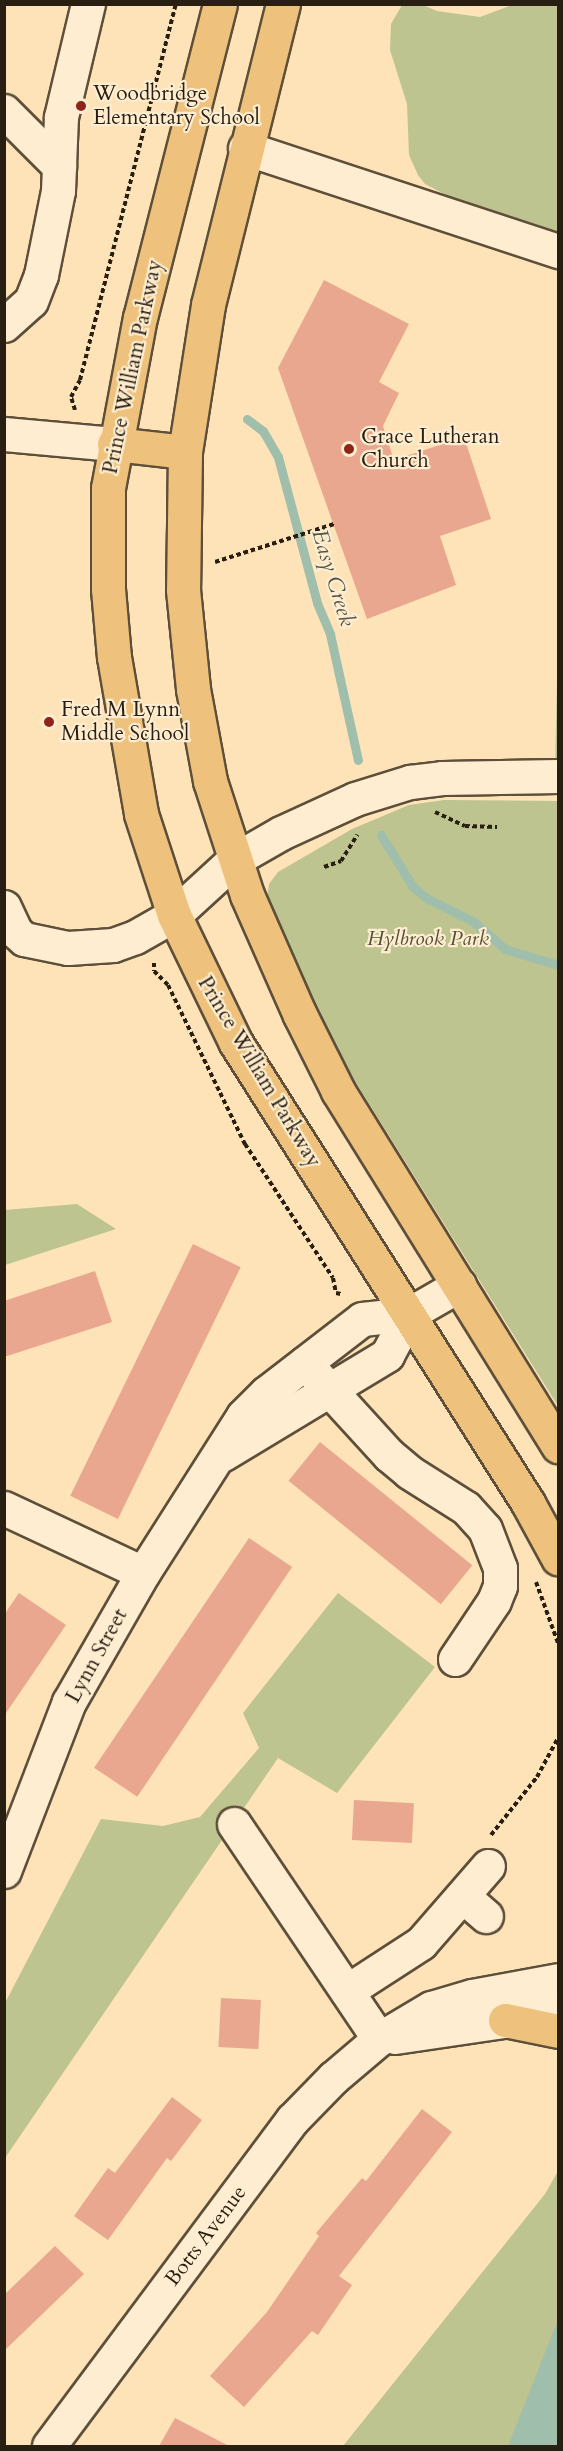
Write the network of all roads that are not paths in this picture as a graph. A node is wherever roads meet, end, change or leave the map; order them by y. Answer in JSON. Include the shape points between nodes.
{"nodes":[{"id":1,"x":88,"y":4,"type":"edge"},
{"id":2,"x":220,"y":4,"type":"edge"},
{"id":3,"x":284,"y":4,"type":"edge"},
{"id":4,"x":4,"y":111,"type":"edge"},
{"id":5,"x":245,"y":148,"type":"junction"},
{"id":6,"x":59,"y":166,"type":"junction"},
{"id":7,"x":558,"y":251,"type":"edge"},
{"id":8,"x":4,"y":325,"type":"edge"},
{"id":9,"x":4,"y":434,"type":"edge"},
{"id":10,"x":114,"y":444,"type":"junction"},
{"id":11,"x":185,"y":452,"type":"junction"},
{"id":12,"x":558,"y":776,"type":"edge"},
{"id":13,"x":234,"y":860,"type":"junction"},
{"id":14,"x":4,"y":907,"type":"edge"},
{"id":15,"x":174,"y":915,"type":"junction"},
{"id":16,"x":459,"y":1285,"type":"junction"},
{"id":17,"x":409,"y":1314,"type":"junction"},
{"id":18,"x":305,"y":1363,"type":"junction"},
{"id":19,"x":329,"y":1390,"type":"junction"},
{"id":20,"x":558,"y":1446,"type":"edge"},
{"id":21,"x":220,"y":1456,"type":"junction"},
{"id":22,"x":4,"y":1509,"type":"edge"},
{"id":23,"x":558,"y":1558,"type":"edge"},
{"id":24,"x":143,"y":1573,"type":"junction"},
{"id":25,"x":454,"y":1659,"type":"dead end"},
{"id":26,"x":234,"y":1824,"type":"dead end"},
{"id":27,"x":486,"y":1855,"type":"road end"},
{"id":28,"x":4,"y":1871,"type":"edge"},
{"id":29,"x":558,"y":1980,"type":"edge"},
{"id":30,"x":347,"y":1990,"type":"junction"},
{"id":31,"x":558,"y":2013,"type":"edge"},
{"id":32,"x":506,"y":2020,"type":"junction"},
{"id":33,"x":558,"y":2031,"type":"edge"},
{"id":34,"x":378,"y":2039,"type":"junction"},
{"id":35,"x":49,"y":2446,"type":"edge"}],
"edges":[{"from":1,"to":6,"type":"street","via":[[61,117]]},
{"from":2,"to":10,"type":"main road","name":"Prince William Parkway","via":[[140,316]]},
{"from":3,"to":5,"type":"main road"},
{"from":4,"to":6,"type":"street"},
{"from":5,"to":7,"type":"street"},
{"from":5,"to":11,"type":"main road","via":[[208,305]]},
{"from":6,"to":8,"type":"street","via":[[58,191],[41,275],[32,301]]},
{"from":9,"to":10,"type":"street"},
{"from":10,"to":11,"type":"main road"},
{"from":10,"to":15,"type":"main road","name":"Prince William Parkway","via":[[108,488],[108,589],[117,684],[141,814]]},
{"from":11,"to":13,"type":"main road","via":[[183,590],[193,689],[210,781]]},
{"from":12,"to":13,"type":"street","via":[[410,782],[331,809]]},
{"from":13,"to":15,"type":"street"},
{"from":13,"to":16,"type":"main road","via":[[300,1015],[338,1091]]},
{"from":14,"to":15,"type":"street","via":[[15,931],[24,939],[68,948],[118,943]]},
{"from":15,"to":17,"type":"main road","name":"Prince William Parkway","via":[[236,1043]]},
{"from":16,"to":17,"type":"street","name":"Lynn Street"},
{"from":16,"to":20,"type":"main road"},
{"from":17,"to":18,"type":"street","name":"Lynn Street","via":[[362,1319]]},
{"from":17,"to":19,"type":"street","name":"Lynn Street","via":[[387,1355]]},
{"from":17,"to":23,"type":"main road","name":"Prince William Parkway"},
{"from":18,"to":19,"type":"street"},
{"from":18,"to":21,"type":"street","name":"Lynn Street","via":[[243,1416]]},
{"from":19,"to":21,"type":"street","name":"Lynn Street"},
{"from":19,"to":25,"type":"street","via":[[409,1472],[476,1517],[494,1546],[500,1586]]},
{"from":21,"to":24,"type":"street","name":"Lynn Street"},
{"from":22,"to":24,"type":"street"},
{"from":24,"to":28,"type":"street","name":"Lynn Street","via":[[69,1702]]},
{"from":26,"to":30,"type":"street"},
{"from":27,"to":30,"type":"street","via":[[475,1906]]},
{"from":29,"to":34,"type":"street","name":"Botts Avenue","via":[[431,2008]]},
{"from":30,"to":34,"type":"street"},
{"from":31,"to":32,"type":"street"},
{"from":32,"to":33,"type":"main road"},
{"from":32,"to":34,"type":"street"},
{"from":34,"to":35,"type":"street","name":"Botts Avenue","via":[[292,2120]]}]}
